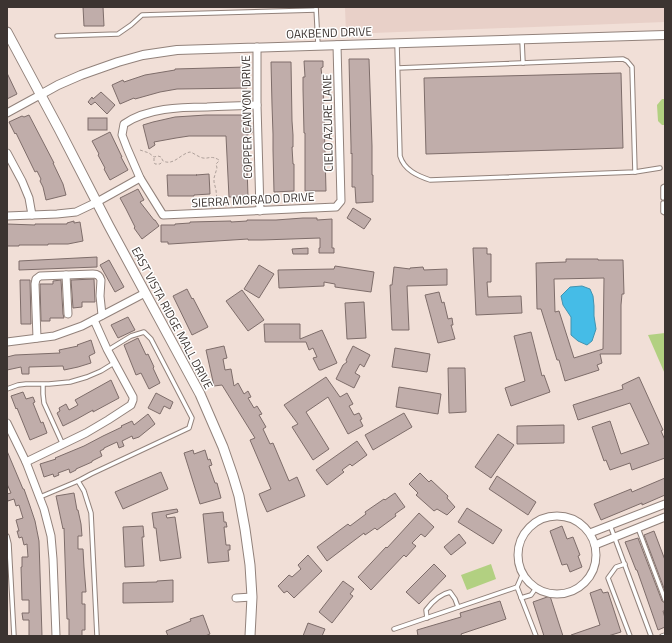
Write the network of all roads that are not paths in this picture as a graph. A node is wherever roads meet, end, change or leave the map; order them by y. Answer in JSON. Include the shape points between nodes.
{"nodes":[{"id":1,"x":316,"y":9,"type":"edge"},
{"id":2,"x":7,"y":32,"type":"edge"},
{"id":3,"x":665,"y":35,"type":"edge"},
{"id":4,"x":57,"y":36,"type":"dead end"},
{"id":5,"x":522,"y":39,"type":"junction"},
{"id":6,"x":397,"y":43,"type":"junction"},
{"id":7,"x":318,"y":45,"type":"junction"},
{"id":8,"x":337,"y":45,"type":"junction"},
{"id":9,"x":257,"y":47,"type":"junction"},
{"id":10,"x":523,"y":63,"type":"junction"},
{"id":11,"x":398,"y":68,"type":"junction"},
{"id":12,"x":40,"y":95,"type":"junction"},
{"id":13,"x":257,"y":105,"type":"junction"},
{"id":14,"x":7,"y":113,"type":"edge"},
{"id":15,"x":7,"y":153,"type":"edge"},
{"id":16,"x":660,"y":168,"type":"dead end"},
{"id":17,"x":635,"y":172,"type":"junction"},
{"id":18,"x":140,"y":178,"type":"junction"},
{"id":19,"x":665,"y":186,"type":"edge"},
{"id":20,"x":663,"y":198,"type":"dead end"},
{"id":21,"x":340,"y":201,"type":"joint"},
{"id":22,"x":96,"y":202,"type":"junction"},
{"id":23,"x":663,"y":204,"type":"dead end"},
{"id":24,"x":260,"y":210,"type":"junction"},
{"id":25,"x":665,"y":213,"type":"edge"},
{"id":26,"x":32,"y":215,"type":"junction"},
{"id":27,"x":7,"y":216,"type":"edge"},
{"id":28,"x":66,"y":274,"type":"junction"},
{"id":29,"x":145,"y":293,"type":"junction"},
{"id":30,"x":68,"y":314,"type":"dead end"},
{"id":31,"x":102,"y":315,"type":"junction"},
{"id":32,"x":94,"y":320,"type":"junction"},
{"id":33,"x":37,"y":338,"type":"junction"},
{"id":34,"x":7,"y":342,"type":"edge"},
{"id":35,"x":108,"y":350,"type":"junction"},
{"id":36,"x":114,"y":363,"type":"junction"},
{"id":37,"x":43,"y":384,"type":"junction"},
{"id":38,"x":7,"y":389,"type":"edge"},
{"id":39,"x":7,"y":423,"type":"edge"},
{"id":40,"x":63,"y":444,"type":"junction"},
{"id":41,"x":26,"y":462,"type":"junction"},
{"id":42,"x":78,"y":481,"type":"junction"},
{"id":43,"x":39,"y":497,"type":"junction"},
{"id":44,"x":665,"y":504,"type":"edge"},
{"id":45,"x":665,"y":517,"type":"edge"},
{"id":46,"x":610,"y":525,"type":"junction"},
{"id":47,"x":638,"y":528,"type":"junction"},
{"id":48,"x":590,"y":533,"type":"junction"},
{"id":49,"x":7,"y":536,"type":"edge"},
{"id":50,"x":614,"y":537,"type":"junction"},
{"id":51,"x":595,"y":545,"type":"junction"},
{"id":52,"x":625,"y":564,"type":"junction"},
{"id":53,"x":523,"y":574,"type":"junction"},
{"id":54,"x":517,"y":586,"type":"junction"},
{"id":55,"x":536,"y":588,"type":"junction"},
{"id":56,"x":252,"y":597,"type":"junction"},
{"id":57,"x":236,"y":598,"type":"dead end"},
{"id":58,"x":521,"y":598,"type":"junction"},
{"id":59,"x":665,"y":600,"type":"edge"},
{"id":60,"x":458,"y":607,"type":"junction"},
{"id":61,"x":427,"y":618,"type":"junction"},
{"id":62,"x":394,"y":629,"type":"dead end"},
{"id":63,"x":665,"y":635,"type":"edge"},
{"id":64,"x":14,"y":636,"type":"edge"},
{"id":65,"x":56,"y":636,"type":"edge"},
{"id":66,"x":97,"y":636,"type":"edge"},
{"id":67,"x":250,"y":636,"type":"edge"},
{"id":68,"x":536,"y":636,"type":"edge"},
{"id":69,"x":630,"y":636,"type":"edge"},
{"id":70,"x":652,"y":636,"type":"edge"},
{"id":71,"x":662,"y":636,"type":"edge"}],
"edges":[{"from":1,"to":4,"type":"lane","via":[[142,15],[118,34]]},
{"from":1,"to":7,"type":"lane"},
{"from":2,"to":12,"type":"main road","name":"EAST VISTA RIDGE MALL DRIVE"},
{"from":3,"to":5,"type":"street","name":"OAKBEND DRIVE"},
{"from":5,"to":6,"type":"street","name":"OAKBEND DRIVE"},
{"from":5,"to":10,"type":"lane"},
{"from":6,"to":8,"type":"street","name":"OAKBEND DRIVE"},
{"from":6,"to":11,"type":"lane"},
{"from":7,"to":8,"type":"street","name":"OAKBEND DRIVE"},
{"from":7,"to":9,"type":"street","name":"OAKBEND DRIVE"},
{"from":8,"to":21,"type":"street","name":"CIELO AZURE LANE"},
{"from":9,"to":12,"type":"street","name":"OAKBEND DRIVE","via":[[178,50],[143,55],[81,75]]},
{"from":9,"to":13,"type":"street","name":"COPPER CANYON DRIVE"},
{"from":10,"to":11,"type":"lane"},
{"from":10,"to":17,"type":"lane","via":[[623,59],[627,61],[632,67]]},
{"from":11,"to":17,"type":"lane","via":[[400,156],[406,167],[420,177],[430,180]]},
{"from":12,"to":14,"type":"street","name":"OAKBEND DRIVE"},
{"from":12,"to":22,"type":"main road","name":"EAST VISTA RIDGE MALL DRIVE"},
{"from":13,"to":18,"type":"street","via":[[184,107],[132,118],[124,124],[122,135]]},
{"from":13,"to":24,"type":"street","name":"COPPER CANYON DRIVE"},
{"from":15,"to":26,"type":"street","via":[[29,198]]},
{"from":16,"to":17,"type":"lane"},
{"from":18,"to":22,"type":"street"},
{"from":18,"to":24,"type":"street","name":"SIERRA MORADO DRIVE","via":[[163,215]]},
{"from":19,"to":20,"type":"lane"},
{"from":21,"to":24,"type":"street","name":"SIERRA MORADO DRIVE","via":[[336,207]]},
{"from":22,"to":26,"type":"street","via":[[76,212]]},
{"from":22,"to":29,"type":"main road","name":"EAST VISTA RIDGE MALL DRIVE"},
{"from":23,"to":25,"type":"lane"},
{"from":26,"to":27,"type":"street"},
{"from":28,"to":30,"type":"street"},
{"from":28,"to":31,"type":"street","via":[[94,274],[101,278]]},
{"from":28,"to":33,"type":"street","via":[[40,276],[36,281]]},
{"from":29,"to":31,"type":"street"},
{"from":29,"to":56,"type":"main road","name":"EAST VISTA RIDGE MALL DRIVE","via":[[200,394],[226,454],[239,496],[245,529]]},
{"from":31,"to":32,"type":"street"},
{"from":32,"to":33,"type":"street","via":[[54,336]]},
{"from":32,"to":35,"type":"street"},
{"from":33,"to":34,"type":"street"},
{"from":35,"to":36,"type":"street"},
{"from":35,"to":42,"type":"lane","via":[[131,336],[144,332],[151,339],[192,418],[191,423],[189,428]]},
{"from":36,"to":37,"type":"lane","via":[[87,377],[70,382]]},
{"from":36,"to":40,"type":"street","via":[[133,397],[131,405],[92,430]]},
{"from":37,"to":38,"type":"lane","via":[[18,385]]},
{"from":37,"to":40,"type":"lane","via":[[44,404]]},
{"from":39,"to":41,"type":"street"},
{"from":40,"to":41,"type":"street"},
{"from":41,"to":43,"type":"street"},
{"from":42,"to":43,"type":"lane"},
{"from":42,"to":66,"type":"lane","via":[[91,513]]},
{"from":43,"to":65,"type":"street","via":[[51,536]]},
{"from":44,"to":46,"type":"street"},
{"from":45,"to":47,"type":"street"},
{"from":46,"to":48,"type":"street"},
{"from":46,"to":50,"type":"lane"},
{"from":47,"to":50,"type":"street"},
{"from":47,"to":59,"type":"lane"},
{"from":48,"to":51,"type":"street"},
{"from":48,"to":53,"type":"street","via":[[577,521],[566,516],[555,515],[534,523],[526,531],[518,552]]},
{"from":49,"to":64,"type":"lane"},
{"from":50,"to":51,"type":"street"},
{"from":50,"to":52,"type":"lane"},
{"from":51,"to":55,"type":"street","via":[[597,557],[594,568],[581,586],[571,592],[560,594]]},
{"from":52,"to":69,"type":"lane","via":[[616,567],[608,578]]},
{"from":52,"to":70,"type":"lane"},
{"from":53,"to":54,"type":"lane"},
{"from":53,"to":55,"type":"street"},
{"from":54,"to":58,"type":"lane"},
{"from":54,"to":60,"type":"lane"},
{"from":55,"to":58,"type":"lane","via":[[531,595]]},
{"from":56,"to":57,"type":"street"},
{"from":56,"to":67,"type":"main road","name":"EAST VISTA RIDGE MALL DRIVE"},
{"from":58,"to":68,"type":"lane"},
{"from":60,"to":61,"type":"lane"},
{"from":60,"to":61,"type":"lane","via":[[450,592],[445,593],[426,610]]},
{"from":61,"to":62,"type":"lane"},
{"from":63,"to":71,"type":"lane"}]}
